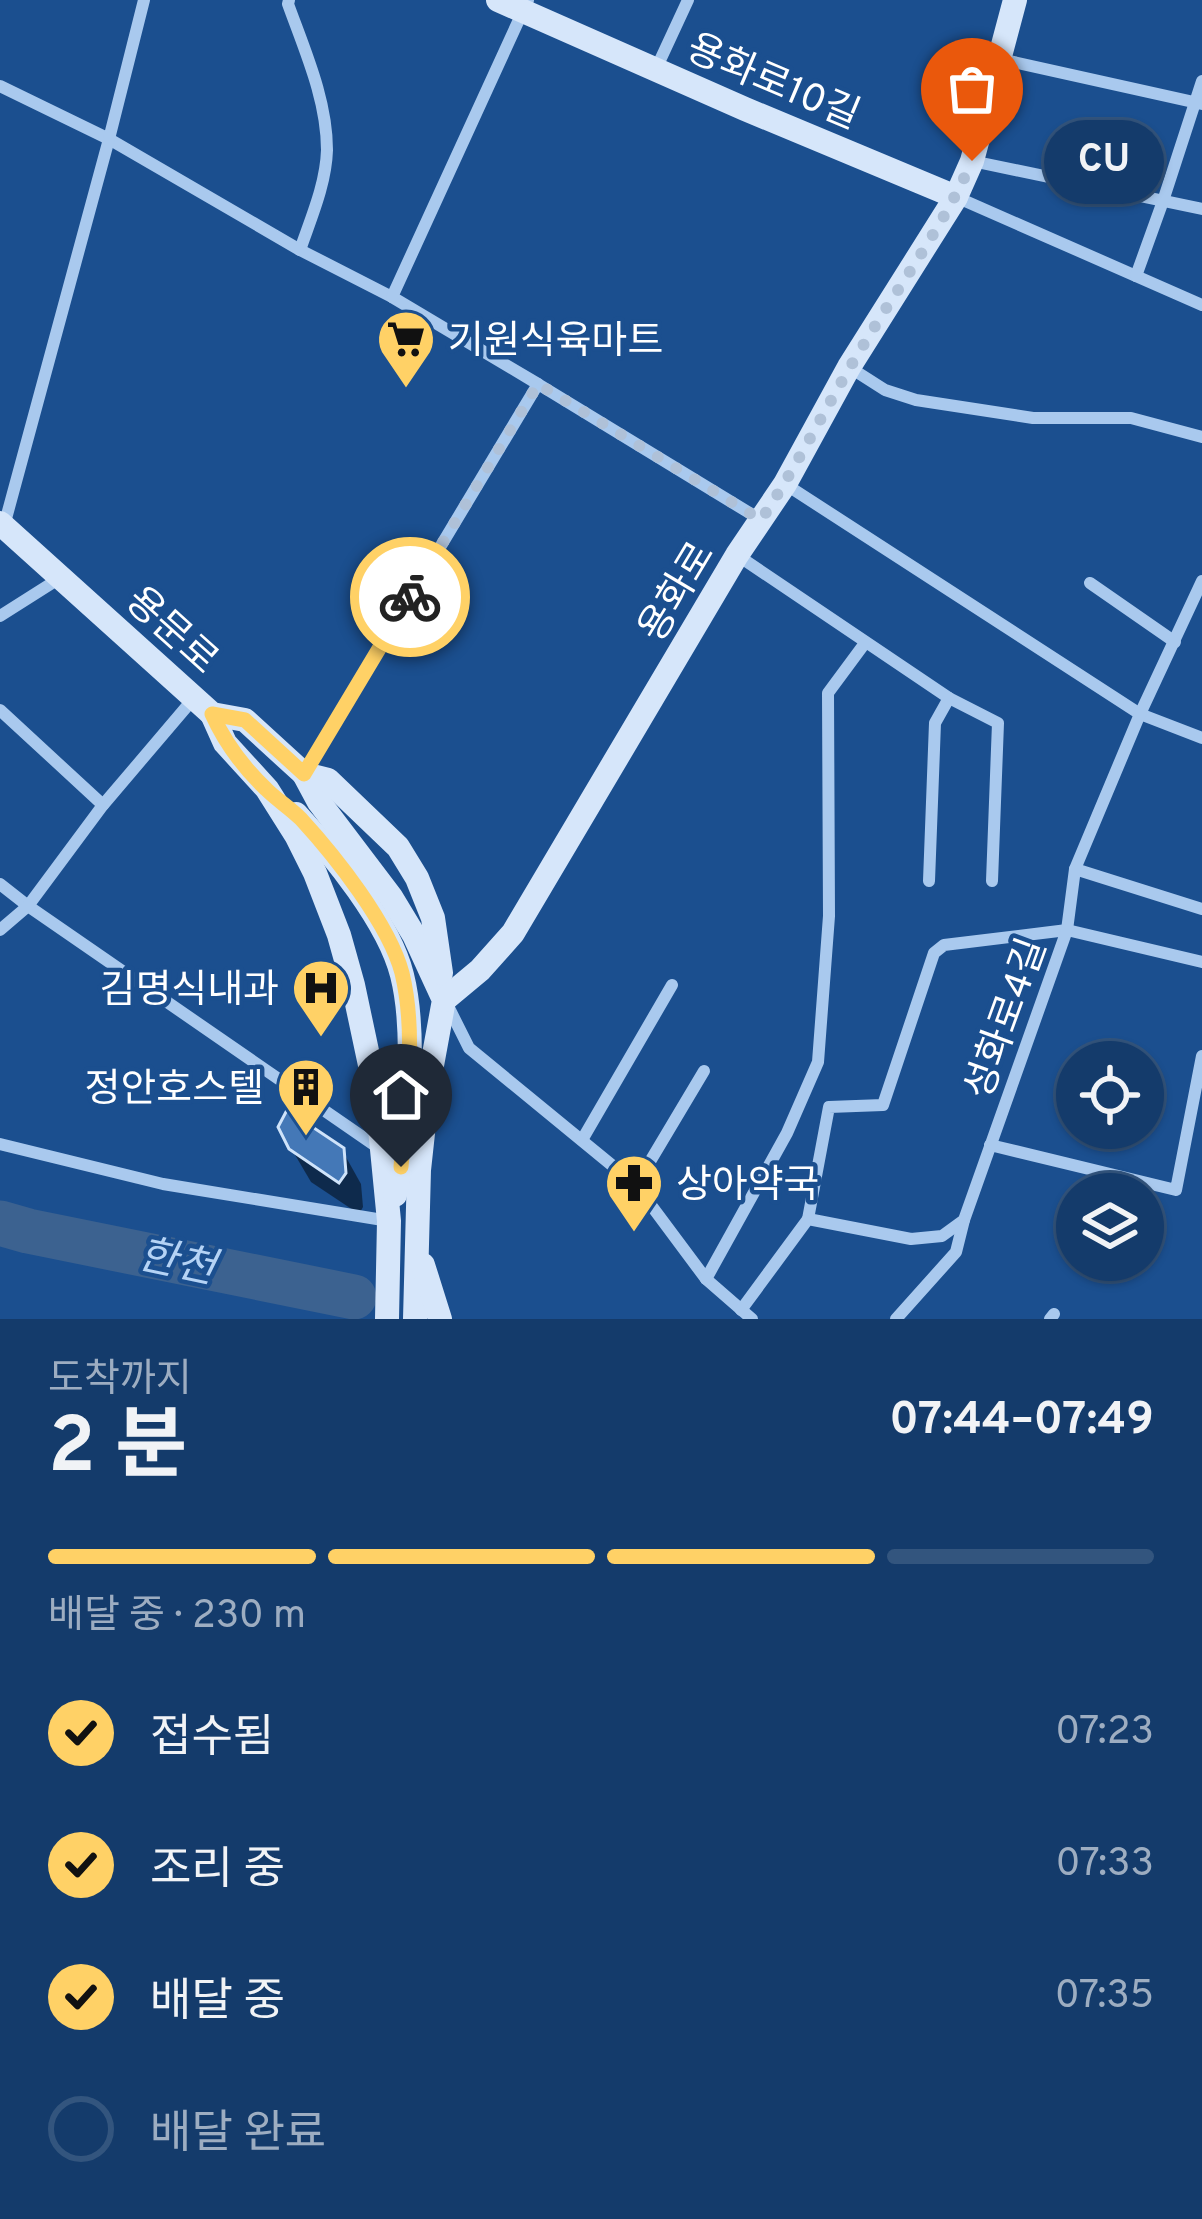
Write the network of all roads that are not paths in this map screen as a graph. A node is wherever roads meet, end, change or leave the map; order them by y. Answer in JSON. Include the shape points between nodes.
{"nodes":[{"id":1,"x":144,"y":0,"type":"edge"},
{"id":2,"x":289,"y":0,"type":"edge"},
{"id":3,"x":498,"y":0,"type":"edge"},
{"id":4,"x":688,"y":0,"type":"edge"},
{"id":5,"x":1015,"y":0,"type":"edge"},
{"id":6,"x":526,"y":5,"type":"edge"},
{"id":7,"x":1000,"y":58,"type":"junction"},
{"id":8,"x":656,"y":69,"type":"junction"},
{"id":9,"x":1202,"y":80,"type":"edge"},
{"id":10,"x":0,"y":86,"type":"edge"},
{"id":11,"x":1198,"y":104,"type":"edge"},
{"id":12,"x":110,"y":139,"type":"junction"},
{"id":13,"x":972,"y":161,"type":"junction"},
{"id":14,"x":956,"y":196,"type":"junction"},
{"id":15,"x":1163,"y":201,"type":"junction"},
{"id":16,"x":1202,"y":209,"type":"edge"},
{"id":17,"x":300,"y":250,"type":"junction"},
{"id":18,"x":1136,"y":276,"type":"junction"},
{"id":19,"x":392,"y":297,"type":"junction"},
{"id":20,"x":1202,"y":305,"type":"edge"},
{"id":21,"x":849,"y":368,"type":"junction"},
{"id":22,"x":538,"y":384,"type":"junction"},
{"id":23,"x":1202,"y":437,"type":"edge"},
{"id":24,"x":785,"y":484,"type":"junction"},
{"id":25,"x":761,"y":520,"type":"junction"},
{"id":26,"x":2,"y":524,"type":"edge"},
{"id":27,"x":737,"y":555,"type":"junction"},
{"id":28,"x":61,"y":577,"type":"junction"},
{"id":29,"x":1202,"y":581,"type":"edge"},
{"id":30,"x":1090,"y":584,"type":"dead end"},
{"id":31,"x":0,"y":616,"type":"edge"},
{"id":32,"x":1175,"y":642,"type":"junction"},
{"id":33,"x":865,"y":643,"type":"junction"},
{"id":34,"x":949,"y":698,"type":"junction"},
{"id":35,"x":204,"y":705,"type":"junction"},
{"id":36,"x":0,"y":710,"type":"edge"},
{"id":37,"x":1140,"y":714,"type":"junction"},
{"id":38,"x":1202,"y":737,"type":"edge"},
{"id":39,"x":304,"y":774,"type":"junction"},
{"id":40,"x":266,"y":789,"type":"junction"},
{"id":41,"x":103,"y":805,"type":"junction"},
{"id":42,"x":1075,"y":869,"type":"junction"},
{"id":43,"x":372,"y":870,"type":"junction"},
{"id":44,"x":929,"y":881,"type":"dead end"},
{"id":45,"x":992,"y":881,"type":"dead end"},
{"id":46,"x":0,"y":884,"type":"edge"},
{"id":47,"x":362,"y":899,"type":"junction"},
{"id":48,"x":28,"y":906,"type":"junction"},
{"id":49,"x":1202,"y":909,"type":"edge"},
{"id":50,"x":0,"y":930,"type":"edge"},
{"id":51,"x":1067,"y":930,"type":"junction"},
{"id":52,"x":1202,"y":962,"type":"edge"},
{"id":53,"x":672,"y":985,"type":"dead end"},
{"id":54,"x":444,"y":1000,"type":"junction"},
{"id":55,"x":1202,"y":1056,"type":"edge"},
{"id":56,"x":704,"y":1071,"type":"dead end"},
{"id":57,"x":582,"y":1140,"type":"junction"},
{"id":58,"x":0,"y":1144,"type":"edge"},
{"id":59,"x":991,"y":1144,"type":"junction"},
{"id":60,"x":383,"y":1151,"type":"junction"},
{"id":61,"x":636,"y":1185,"type":"junction"},
{"id":62,"x":808,"y":1219,"type":"junction"},
{"id":63,"x":964,"y":1220,"type":"junction"},
{"id":64,"x":388,"y":1221,"type":"junction"},
{"id":65,"x":416,"y":1240,"type":"junction"},
{"id":66,"x":388,"y":1270,"type":"junction"},
{"id":67,"x":706,"y":1280,"type":"junction"},
{"id":68,"x":746,"y":1315,"type":"edge"},
{"id":69,"x":387,"y":1319,"type":"edge"},
{"id":70,"x":400,"y":1319,"type":"edge"},
{"id":71,"x":416,"y":1319,"type":"edge"},
{"id":72,"x":440,"y":1319,"type":"edge"},
{"id":73,"x":896,"y":1319,"type":"edge"}],
"edges":[{"from":1,"to":12,"type":"street"},
{"from":2,"to":17,"type":"street","via":[[318,89],[327,150]]},
{"from":3,"to":6,"type":"main road","name":"용화로10길"},
{"from":4,"to":8,"type":"street"},
{"from":5,"to":7,"type":"main road","name":"용화로"},
{"from":6,"to":8,"type":"main road","name":"용화로10길"},
{"from":6,"to":19,"type":"street"},
{"from":7,"to":11,"type":"street"},
{"from":7,"to":13,"type":"main road","name":"용화로"},
{"from":8,"to":14,"type":"main road","name":"용화로10길"},
{"from":9,"to":11,"type":"street"},
{"from":10,"to":12,"type":"street"},
{"from":11,"to":15,"type":"street"},
{"from":12,"to":17,"type":"street"},
{"from":12,"to":26,"type":"street"},
{"from":13,"to":14,"type":"main road","name":"용화로"},
{"from":13,"to":15,"type":"street"},
{"from":14,"to":18,"type":"street"},
{"from":14,"to":21,"type":"main road","name":"용화로"},
{"from":15,"to":16,"type":"street"},
{"from":15,"to":18,"type":"street"},
{"from":17,"to":19,"type":"street"},
{"from":18,"to":20,"type":"street"},
{"from":19,"to":22,"type":"street"},
{"from":21,"to":23,"type":"street","via":[[916,400],[1033,418],[1131,418]]},
{"from":21,"to":24,"type":"main road","name":"용화로"},
{"from":22,"to":25,"type":"street"},
{"from":22,"to":39,"type":"street"},
{"from":24,"to":25,"type":"main road","name":"용화로"},
{"from":24,"to":37,"type":"street"},
{"from":25,"to":27,"type":"main road","name":"용화로"},
{"from":26,"to":28,"type":"main road","name":"용문로"},
{"from":27,"to":33,"type":"street"},
{"from":27,"to":54,"type":"main road","name":"용화로","via":[[513,933]]},
{"from":28,"to":31,"type":"street"},
{"from":28,"to":35,"type":"main road","name":"용문로"},
{"from":29,"to":32,"type":"street","name":"성화로4길"},
{"from":30,"to":32,"type":"street"},
{"from":32,"to":37,"type":"street","name":"성화로4길"},
{"from":33,"to":34,"type":"street"},
{"from":33,"to":67,"type":"street","via":[[829,693],[830,916],[818,1062]]},
{"from":34,"to":44,"type":"street","via":[[934,723]]},
{"from":34,"to":45,"type":"street","via":[[998,723]]},
{"from":35,"to":39,"type":"main road","name":"용문로","via":[[245,720]]},
{"from":35,"to":40,"type":"main road"},
{"from":35,"to":41,"type":"street"},
{"from":36,"to":41,"type":"street"},
{"from":37,"to":38,"type":"street"},
{"from":37,"to":42,"type":"street","name":"성화로4길"},
{"from":39,"to":43,"type":"main road","name":"용문로"},
{"from":39,"to":54,"type":"main road","name":"용문로","via":[[328,780],[398,847],[433,919]]},
{"from":40,"to":47,"type":"main road","via":[[328,849]]},
{"from":40,"to":60,"type":"main road","via":[[306,854],[339,935]]},
{"from":41,"to":48,"type":"street"},
{"from":42,"to":49,"type":"street"},
{"from":42,"to":51,"type":"street","name":"성화로4길"},
{"from":43,"to":47,"type":"main road","via":[[375,897]]},
{"from":43,"to":54,"type":"main road","name":"용문로"},
{"from":46,"to":48,"type":"street"},
{"from":47,"to":64,"type":"main road","via":[[394,950],[406,1001],[401,1167]]},
{"from":48,"to":50,"type":"street"},
{"from":48,"to":60,"type":"street"},
{"from":51,"to":52,"type":"street"},
{"from":51,"to":59,"type":"street","name":"성화로4길"},
{"from":51,"to":62,"type":"street","via":[[944,945],[934,953],[883,1105],[829,1107]]},
{"from":53,"to":57,"type":"street"},
{"from":54,"to":57,"type":"street","via":[[470,1048]]},
{"from":54,"to":65,"type":"main road","name":"용문로","via":[[418,1170]]},
{"from":55,"to":59,"type":"street","via":[[1176,1190]]},
{"from":56,"to":61,"type":"street"},
{"from":57,"to":61,"type":"street"},
{"from":58,"to":64,"type":"street","via":[[163,1184]]},
{"from":59,"to":63,"type":"street","name":"성화로4길"},
{"from":60,"to":64,"type":"main road"},
{"from":61,"to":67,"type":"street"},
{"from":62,"to":63,"type":"street","via":[[911,1239],[942,1236]]},
{"from":62,"to":68,"type":"street"},
{"from":63,"to":73,"type":"street","name":"성화로4길","via":[[956,1252]]},
{"from":64,"to":66,"type":"main road"},
{"from":65,"to":71,"type":"main road","name":"용문로"},
{"from":65,"to":72,"type":"main road"},
{"from":66,"to":69,"type":"main road"},
{"from":66,"to":70,"type":"main road"},
{"from":67,"to":68,"type":"street"}]}
